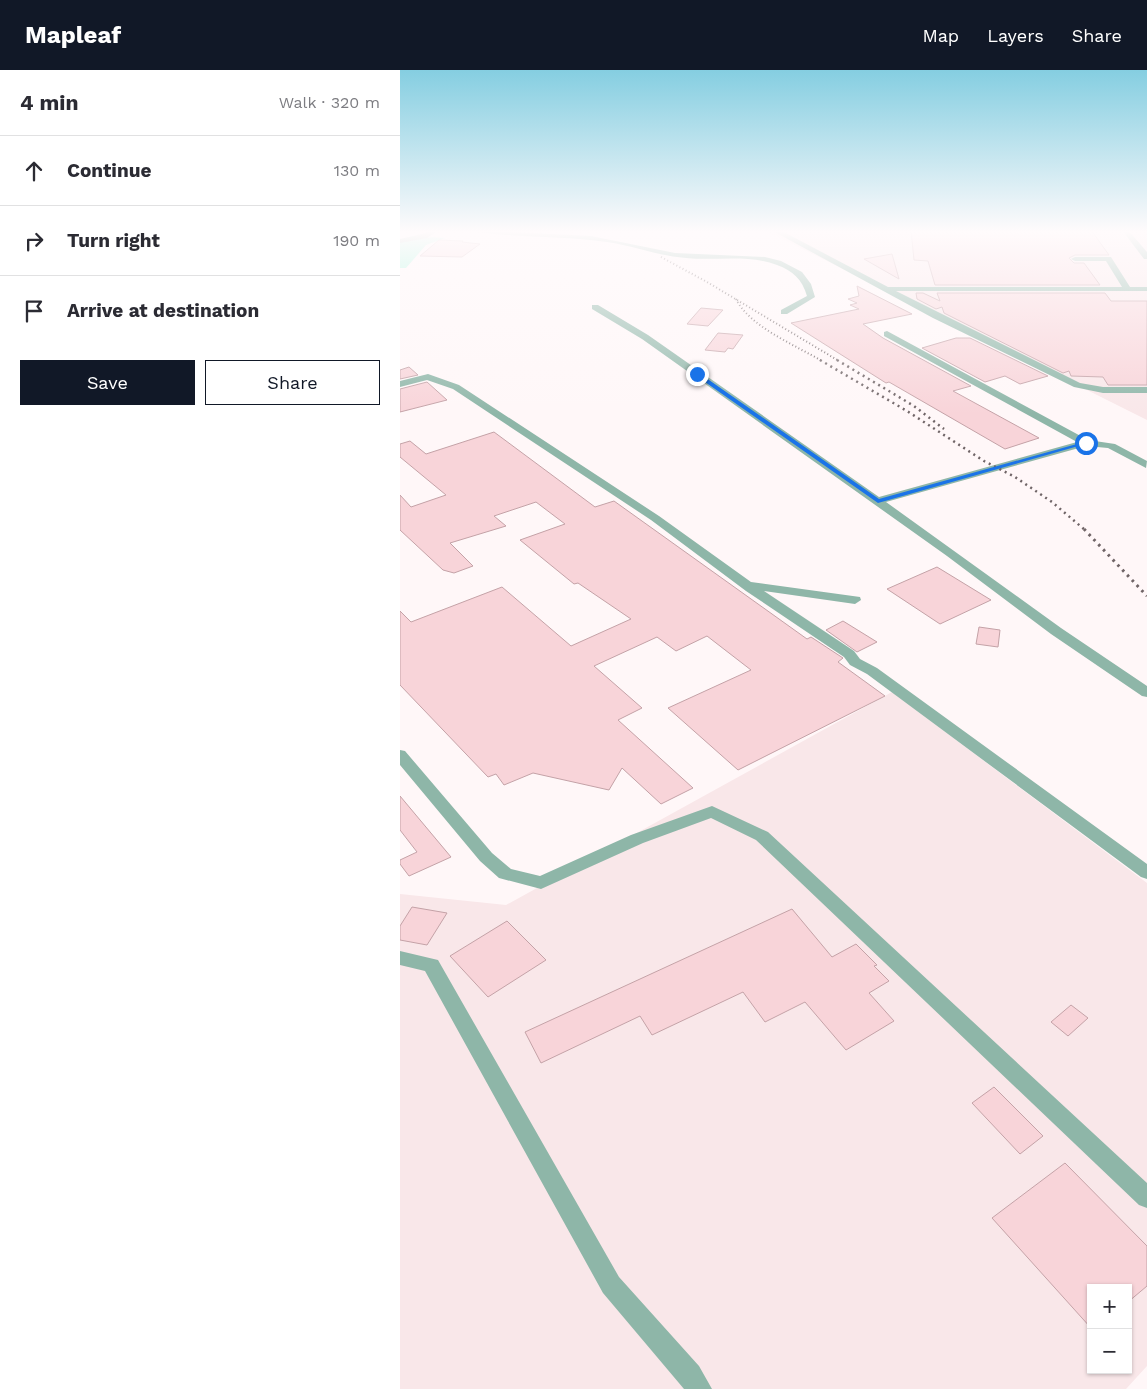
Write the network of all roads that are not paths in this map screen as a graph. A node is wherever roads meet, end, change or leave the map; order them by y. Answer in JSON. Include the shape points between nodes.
{"nodes":[{"id":1,"x":810,"y":292,"type":"edge"},
{"id":2,"x":889,"y":292,"type":"edge"},
{"id":3,"x":595,"y":307,"type":"dead end"},
{"id":4,"x":784,"y":312,"type":"dead end"},
{"id":5,"x":887,"y":334,"type":"dead end"},
{"id":6,"x":400,"y":384,"type":"edge"},
{"id":7,"x":1147,"y":390,"type":"edge"},
{"id":8,"x":1086,"y":443,"type":"junction"},
{"id":9,"x":1146,"y":465,"type":"edge"},
{"id":10,"x":878,"y":501,"type":"junction"},
{"id":11,"x":747,"y":585,"type":"junction"},
{"id":12,"x":855,"y":600,"type":"dead end"},
{"id":13,"x":1147,"y":693,"type":"edge"},
{"id":14,"x":400,"y":755,"type":"edge"},
{"id":15,"x":1147,"y":873,"type":"edge"},
{"id":16,"x":400,"y":958,"type":"edge"},
{"id":17,"x":1147,"y":1198,"type":"edge"},
{"id":18,"x":699,"y":1389,"type":"edge"}],
"edges":[{"from":1,"to":4,"type":"street","via":[[811,297]]},
{"from":2,"to":7,"type":"street","via":[[1077,385],[1103,390]]},
{"from":3,"to":10,"type":"street","via":[[645,337]]},
{"from":5,"to":8,"type":"street"},
{"from":6,"to":11,"type":"street","via":[[428,377],[456,387],[655,518]]},
{"from":8,"to":9,"type":"street","via":[[1115,446]]},
{"from":8,"to":10,"type":"street"},
{"from":10,"to":13,"type":"street"},
{"from":11,"to":12,"type":"street"},
{"from":11,"to":15,"type":"street","via":[[849,654]]},
{"from":14,"to":17,"type":"street","via":[[504,874],[541,883],[637,839],[712,812],[762,836]]},
{"from":16,"to":18,"type":"street","via":[[432,965],[611,1285]]}]}
